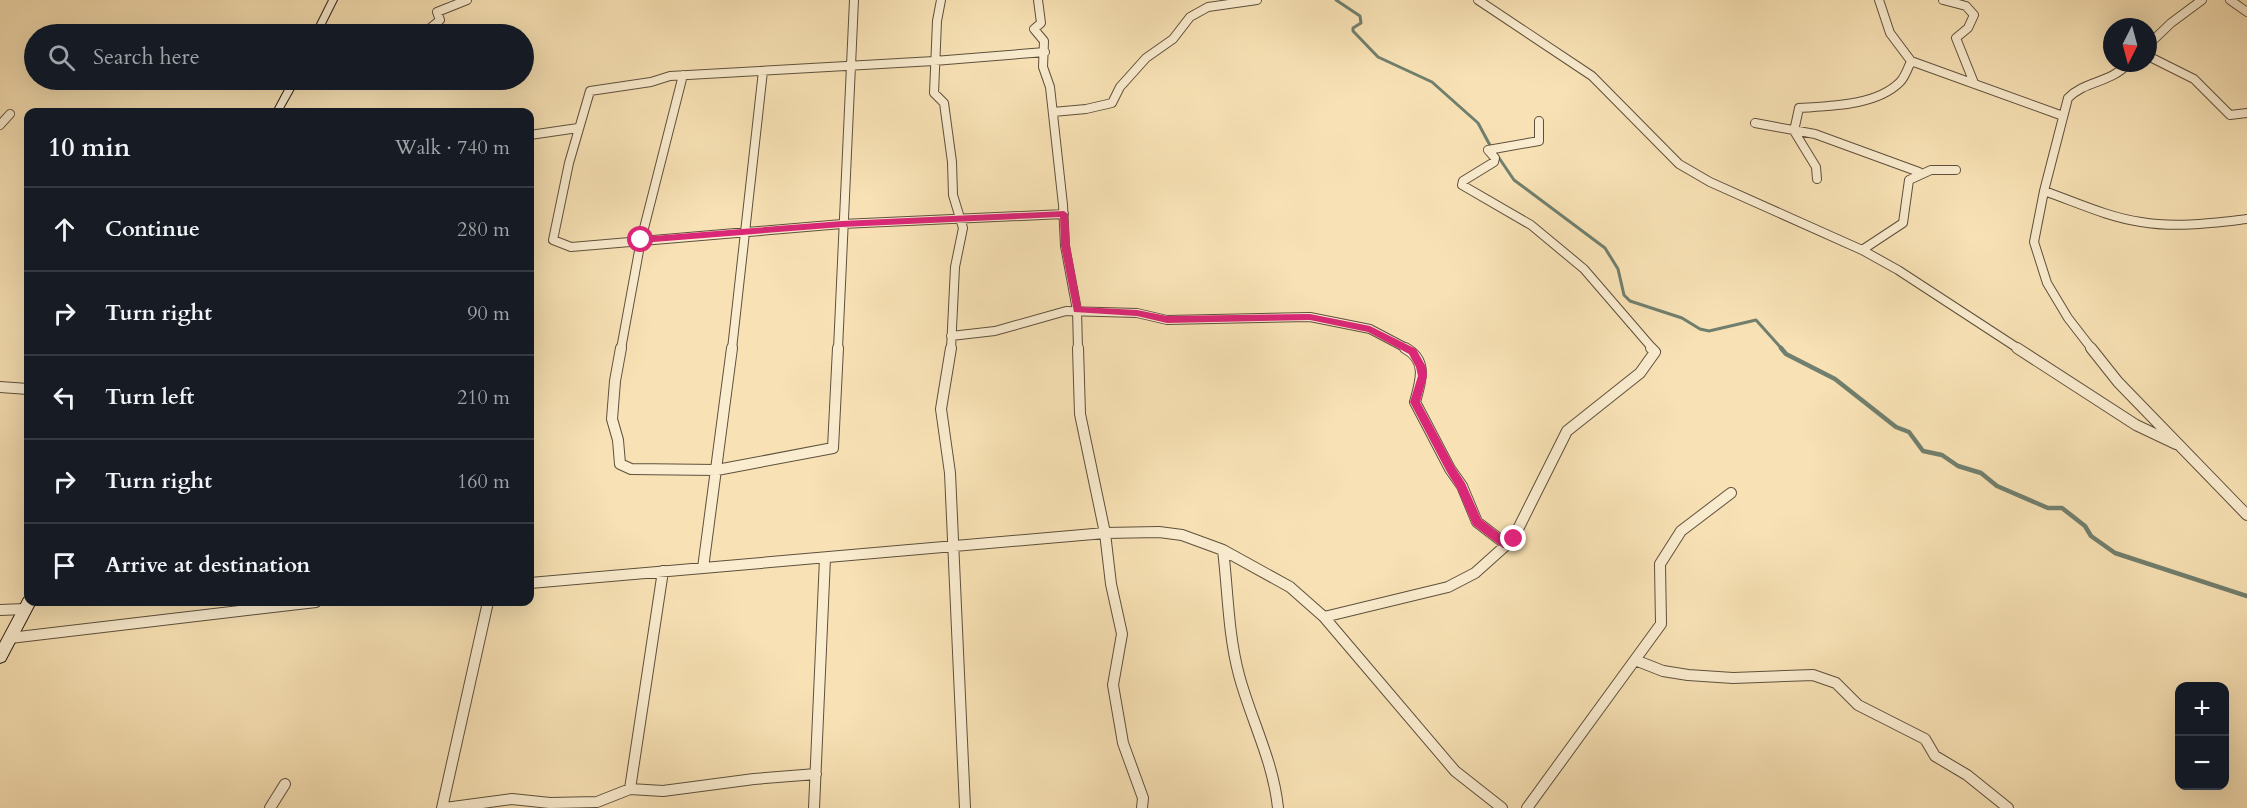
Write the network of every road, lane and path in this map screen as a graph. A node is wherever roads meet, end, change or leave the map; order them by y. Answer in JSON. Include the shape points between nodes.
{"nodes":[{"id":1,"x":333,"y":0,"type":"edge"},
{"id":2,"x":467,"y":0,"type":"edge"},
{"id":3,"x":854,"y":0,"type":"edge"},
{"id":4,"x":941,"y":0,"type":"edge"},
{"id":5,"x":1038,"y":0,"type":"edge"},
{"id":6,"x":1257,"y":0,"type":"edge"},
{"id":7,"x":1478,"y":0,"type":"edge"},
{"id":8,"x":1879,"y":0,"type":"edge"},
{"id":9,"x":1943,"y":0,"type":"edge"},
{"id":10,"x":2202,"y":0,"type":"edge"},
{"id":11,"x":2230,"y":0,"type":"edge"},
{"id":12,"x":2247,"y":12,"type":"edge"},
{"id":13,"x":321,"y":24,"type":"edge"},
{"id":14,"x":435,"y":24,"type":"edge"},
{"id":15,"x":2157,"y":36,"type":"edge"},
{"id":16,"x":1045,"y":52,"type":"junction"},
{"id":17,"x":2157,"y":60,"type":"edge"},
{"id":18,"x":934,"y":61,"type":"junction"},
{"id":19,"x":1911,"y":61,"type":"junction"},
{"id":20,"x":853,"y":64,"type":"junction"},
{"id":21,"x":763,"y":71,"type":"junction"},
{"id":22,"x":2119,"y":72,"type":"edge"},
{"id":23,"x":683,"y":75,"type":"junction"},
{"id":24,"x":1974,"y":83,"type":"junction"},
{"id":25,"x":289,"y":90,"type":"edge"},
{"id":26,"x":279,"y":108,"type":"edge"},
{"id":27,"x":1053,"y":111,"type":"junction"},
{"id":28,"x":2247,"y":112,"type":"edge"},
{"id":29,"x":10,"y":114,"type":"dead end"},
{"id":30,"x":2063,"y":117,"type":"junction"},
{"id":31,"x":1539,"y":121,"type":"dead end"},
{"id":32,"x":1755,"y":123,"type":"dead end"},
{"id":33,"x":0,"y":125,"type":"edge"},
{"id":34,"x":578,"y":128,"type":"junction"},
{"id":35,"x":1794,"y":131,"type":"junction"},
{"id":36,"x":534,"y":134,"type":"edge"},
{"id":37,"x":1956,"y":170,"type":"dead end"},
{"id":38,"x":1919,"y":172,"type":"junction"},
{"id":39,"x":1817,"y":179,"type":"dead end"},
{"id":40,"x":2044,"y":191,"type":"junction"},
{"id":41,"x":1064,"y":214,"type":"junction"},
{"id":42,"x":959,"y":219,"type":"junction"},
{"id":43,"x":2247,"y":219,"type":"edge"},
{"id":44,"x":842,"y":224,"type":"junction"},
{"id":45,"x":743,"y":233,"type":"junction"},
{"id":46,"x":641,"y":240,"type":"junction"},
{"id":47,"x":1862,"y":250,"type":"junction"},
{"id":48,"x":1077,"y":310,"type":"junction"},
{"id":49,"x":951,"y":336,"type":"junction"},
{"id":50,"x":0,"y":387,"type":"edge"},
{"id":51,"x":24,"y":389,"type":"edge"},
{"id":52,"x":2176,"y":444,"type":"junction"},
{"id":53,"x":717,"y":470,"type":"junction"},
{"id":54,"x":1731,"y":492,"type":"dead end"},
{"id":55,"x":2247,"y":515,"type":"edge"},
{"id":56,"x":1105,"y":533,"type":"junction"},
{"id":57,"x":1507,"y":545,"type":"junction"},
{"id":58,"x":953,"y":547,"type":"junction"},
{"id":59,"x":1223,"y":550,"type":"junction"},
{"id":60,"x":825,"y":558,"type":"junction"},
{"id":61,"x":703,"y":568,"type":"junction"},
{"id":62,"x":663,"y":572,"type":"junction"},
{"id":63,"x":534,"y":583,"type":"edge"},
{"id":64,"x":24,"y":606,"type":"edge"},
{"id":65,"x":26,"y":606,"type":"edge"},
{"id":66,"x":282,"y":606,"type":"edge"},
{"id":67,"x":487,"y":606,"type":"edge"},
{"id":68,"x":0,"y":610,"type":"edge"},
{"id":69,"x":1324,"y":617,"type":"junction"},
{"id":70,"x":10,"y":638,"type":"junction"},
{"id":71,"x":0,"y":657,"type":"edge"},
{"id":72,"x":1635,"y":660,"type":"junction"},
{"id":73,"x":816,"y":774,"type":"junction"},
{"id":74,"x":285,"y":784,"type":"dead end"},
{"id":75,"x":630,"y":789,"type":"junction"},
{"id":76,"x":270,"y":808,"type":"edge"},
{"id":77,"x":443,"y":808,"type":"edge"},
{"id":78,"x":814,"y":808,"type":"edge"},
{"id":79,"x":965,"y":808,"type":"edge"},
{"id":80,"x":1142,"y":808,"type":"edge"},
{"id":81,"x":1278,"y":808,"type":"edge"},
{"id":82,"x":1502,"y":808,"type":"edge"},
{"id":83,"x":1527,"y":808,"type":"edge"},
{"id":84,"x":2008,"y":808,"type":"edge"}],
"edges":[{"from":1,"to":13,"type":"main road"},
{"from":2,"to":14,"type":"street","via":[[437,12],[440,20]]},
{"from":3,"to":20,"type":"street"},
{"from":4,"to":18,"type":"street"},
{"from":5,"to":16,"type":"street","via":[[1041,23],[1034,29],[1044,42]]},
{"from":6,"to":27,"type":"street","via":[[1208,7],[1190,17],[1173,39],[1146,58],[1120,87],[1113,103]]},
{"from":7,"to":47,"type":"street","via":[[1592,76],[1679,165]]},
{"from":8,"to":19,"type":"street","via":[[1887,32]]},
{"from":9,"to":24,"type":"street","via":[[1965,6],[1974,15],[1968,28],[1956,38]]},
{"from":10,"to":15,"type":"street"},
{"from":11,"to":12,"type":"street"},
{"from":16,"to":18,"type":"street"},
{"from":16,"to":27,"type":"street","via":[[1043,67]]},
{"from":17,"to":28,"type":"street","via":[[2194,79],[2230,116]]},
{"from":18,"to":20,"type":"street"},
{"from":18,"to":42,"type":"street","via":[[934,93],[945,103],[953,195]]},
{"from":19,"to":24,"type":"street"},
{"from":19,"to":35,"type":"street","via":[[1901,81],[1884,93],[1852,104],[1799,108]]},
{"from":20,"to":21,"type":"street"},
{"from":20,"to":44,"type":"street"},
{"from":21,"to":23,"type":"street"},
{"from":21,"to":45,"type":"street"},
{"from":22,"to":30,"type":"street","via":[[2068,96]]},
{"from":23,"to":34,"type":"street","via":[[591,91]]},
{"from":23,"to":46,"type":"street"},
{"from":24,"to":30,"type":"street"},
{"from":25,"to":26,"type":"main road"},
{"from":27,"to":41,"type":"street"},
{"from":29,"to":33,"type":"street"},
{"from":30,"to":40,"type":"street"},
{"from":31,"to":57,"type":"street","via":[[1539,141],[1492,149],[1494,162],[1462,185],[1531,225],[1584,269],[1655,352],[1640,373],[1567,431],[1514,539]]},
{"from":32,"to":35,"type":"street"},
{"from":34,"to":36,"type":"street"},
{"from":34,"to":46,"type":"street","via":[[554,240],[571,247]]},
{"from":35,"to":38,"type":"street","via":[[1825,137]]},
{"from":35,"to":39,"type":"street","via":[[1816,167]]},
{"from":37,"to":38,"type":"street"},
{"from":38,"to":47,"type":"street","via":[[1909,180],[1903,223]]},
{"from":40,"to":43,"type":"street","via":[[2153,224]]},
{"from":40,"to":52,"type":"street","via":[[2034,242],[2047,283],[2068,318],[2118,382]]},
{"from":41,"to":42,"type":"street"},
{"from":41,"to":48,"type":"street","via":[[1065,246]]},
{"from":42,"to":44,"type":"street"},
{"from":42,"to":49,"type":"street","via":[[963,228],[955,267]]},
{"from":44,"to":45,"type":"street"},
{"from":44,"to":53,"type":"street","via":[[833,448]]},
{"from":45,"to":46,"type":"street"},
{"from":45,"to":53,"type":"street"},
{"from":46,"to":53,"type":"street","via":[[612,405],[620,464],[631,469]]},
{"from":47,"to":52,"type":"street","via":[[2136,424]]},
{"from":48,"to":49,"type":"street","via":[[999,332]]},
{"from":48,"to":56,"type":"street","via":[[1080,414]]},
{"from":48,"to":57,"type":"street","via":[[1137,313],[1167,320],[1310,317],[1370,329],[1413,352],[1422,376],[1415,402],[1462,486],[1477,522]]},
{"from":49,"to":58,"type":"street","via":[[941,409],[950,473]]},
{"from":50,"to":51,"type":"street"},
{"from":52,"to":55,"type":"street"},
{"from":53,"to":61,"type":"street"},
{"from":54,"to":72,"type":"street","via":[[1681,531],[1660,564],[1661,624]]},
{"from":56,"to":58,"type":"street"},
{"from":56,"to":59,"type":"street","via":[[1182,535]]},
{"from":56,"to":80,"type":"street","via":[[1122,634],[1113,685],[1123,743],[1143,798]]},
{"from":57,"to":69,"type":"street","via":[[1475,573],[1448,587]]},
{"from":58,"to":60,"type":"street"},
{"from":58,"to":79,"type":"street"},
{"from":59,"to":69,"type":"street","via":[[1290,587]]},
{"from":59,"to":81,"type":"street","via":[[1233,646],[1274,777]]},
{"from":60,"to":61,"type":"street"},
{"from":60,"to":73,"type":"street"},
{"from":61,"to":62,"type":"street"},
{"from":62,"to":63,"type":"street"},
{"from":62,"to":75,"type":"street"},
{"from":64,"to":68,"type":"street"},
{"from":65,"to":70,"type":"main road"},
{"from":66,"to":70,"type":"street"},
{"from":67,"to":77,"type":"street"},
{"from":69,"to":82,"type":"street","via":[[1455,771]]},
{"from":70,"to":71,"type":"main road"},
{"from":72,"to":83,"type":"street"},
{"from":72,"to":84,"type":"street","via":[[1688,675],[1813,675],[1836,683],[1858,705],[1925,739],[1935,756],[1967,775]]},
{"from":73,"to":75,"type":"street","via":[[663,791]]},
{"from":73,"to":78,"type":"street"},
{"from":74,"to":76,"type":"street"},
{"from":75,"to":77,"type":"street","via":[[597,802],[512,799]]}]}
